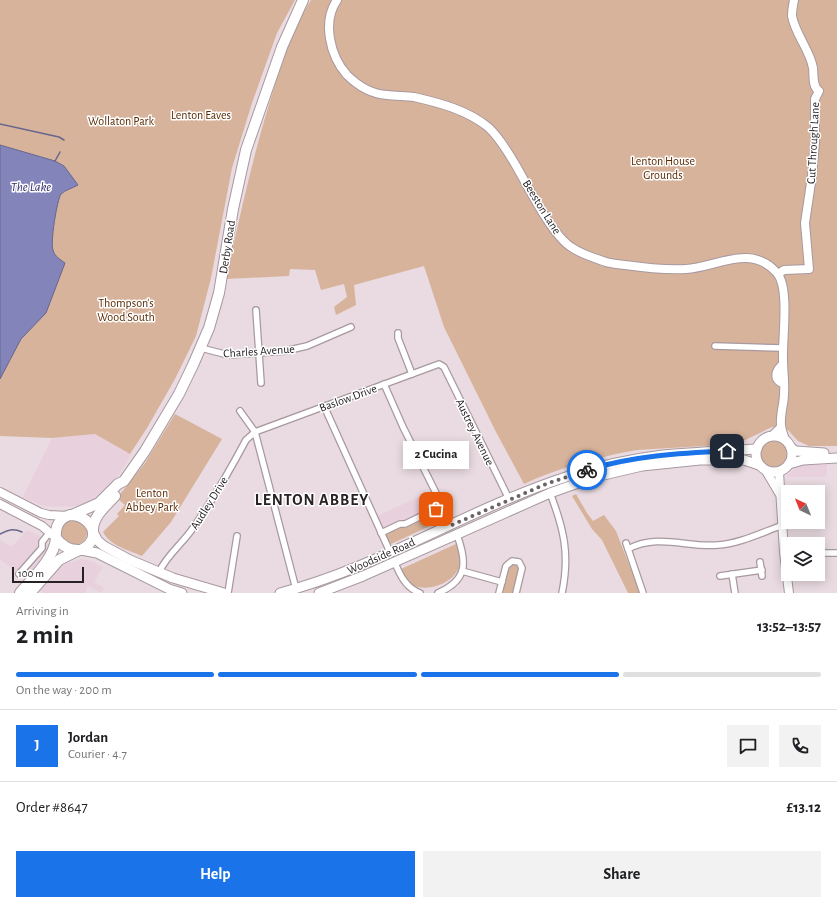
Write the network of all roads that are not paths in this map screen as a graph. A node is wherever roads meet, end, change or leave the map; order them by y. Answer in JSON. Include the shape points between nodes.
{"nodes":[{"id":1,"x":303,"y":0,"type":"edge"},
{"id":2,"x":337,"y":0,"type":"edge"},
{"id":3,"x":794,"y":0,"type":"edge"},
{"id":4,"x":778,"y":274,"type":"junction"},
{"id":5,"x":256,"y":310,"type":"dead end"},
{"id":6,"x":352,"y":327,"type":"dead end"},
{"id":7,"x":398,"y":333,"type":"dead end"},
{"id":8,"x":715,"y":346,"type":"dead end"},
{"id":9,"x":200,"y":348,"type":"junction"},
{"id":10,"x":783,"y":348,"type":"junction"},
{"id":11,"x":259,"y":353,"type":"junction"},
{"id":12,"x":782,"y":364,"type":"junction"},
{"id":13,"x":441,"y":365,"type":"joint"},
{"id":14,"x":412,"y":374,"type":"junction"},
{"id":15,"x":261,"y":382,"type":"dead end"},
{"id":16,"x":384,"y":384,"type":"junction"},
{"id":17,"x":324,"y":406,"type":"junction"},
{"id":18,"x":782,"y":406,"type":"junction"},
{"id":19,"x":240,"y":411,"type":"dead end"},
{"id":20,"x":781,"y":427,"type":"junction"},
{"id":21,"x":255,"y":432,"type":"junction"},
{"id":22,"x":772,"y":436,"type":"junction"},
{"id":23,"x":785,"y":440,"type":"junction"},
{"id":24,"x":791,"y":448,"type":"junction"},
{"id":25,"x":756,"y":449,"type":"junction"},
{"id":26,"x":837,"y":453,"type":"edge"},
{"id":27,"x":837,"y":458,"type":"edge"},
{"id":28,"x":790,"y":464,"type":"junction"},
{"id":29,"x":762,"y":468,"type":"junction"},
{"id":30,"x":779,"y":472,"type":"junction"},
{"id":31,"x":124,"y":481,"type":"junction"},
{"id":32,"x":546,"y":484,"type":"junction"},
{"id":33,"x":0,"y":492,"type":"edge"},
{"id":34,"x":550,"y":493,"type":"junction"},
{"id":35,"x":780,"y":494,"type":"junction"},
{"id":36,"x":509,"y":499,"type":"junction"},
{"id":37,"x":0,"y":504,"type":"edge"},
{"id":38,"x":24,"y":504,"type":"junction"},
{"id":39,"x":781,"y":504,"type":"edge"},
{"id":40,"x":442,"y":506,"type":"junction"},
{"id":41,"x":20,"y":514,"type":"junction"},
{"id":42,"x":70,"y":515,"type":"junction"},
{"id":43,"x":452,"y":525,"type":"junction"},
{"id":44,"x":781,"y":526,"type":"edge"},
{"id":45,"x":93,"y":531,"type":"junction"},
{"id":46,"x":381,"y":533,"type":"junction"},
{"id":47,"x":457,"y":535,"type":"junction"},
{"id":48,"x":54,"y":536,"type":"junction"},
{"id":49,"x":237,"y":536,"type":"dead end"},
{"id":50,"x":626,"y":543,"type":"dead end"},
{"id":51,"x":628,"y":549,"type":"junction"},
{"id":52,"x":80,"y":550,"type":"junction"},
{"id":53,"x":390,"y":552,"type":"junction"},
{"id":54,"x":825,"y":553,"type":"edge"},
{"id":55,"x":837,"y":553,"type":"edge"},
{"id":56,"x":395,"y":562,"type":"junction"},
{"id":57,"x":760,"y":562,"type":"dead end"},
{"id":58,"x":462,"y":571,"type":"junction"},
{"id":59,"x":160,"y":572,"type":"junction"},
{"id":60,"x":19,"y":574,"type":"dead end"},
{"id":61,"x":732,"y":574,"type":"junction"},
{"id":62,"x":720,"y":576,"type":"dead end"},
{"id":63,"x":788,"y":581,"type":"edge"},
{"id":64,"x":502,"y":582,"type":"junction"},
{"id":65,"x":296,"y":589,"type":"junction"},
{"id":66,"x":210,"y":591,"type":"edge"},
{"id":67,"x":34,"y":592,"type":"edge"},
{"id":68,"x":443,"y":592,"type":"edge"},
{"id":69,"x":20,"y":593,"type":"edge"},
{"id":70,"x":182,"y":593,"type":"edge"},
{"id":71,"x":224,"y":593,"type":"edge"},
{"id":72,"x":228,"y":593,"type":"edge"},
{"id":73,"x":280,"y":593,"type":"edge"},
{"id":74,"x":318,"y":593,"type":"edge"},
{"id":75,"x":417,"y":593,"type":"edge"},
{"id":76,"x":499,"y":593,"type":"edge"},
{"id":77,"x":516,"y":593,"type":"edge"},
{"id":78,"x":562,"y":593,"type":"edge"},
{"id":79,"x":643,"y":593,"type":"edge"},
{"id":80,"x":735,"y":593,"type":"edge"},
{"id":81,"x":789,"y":593,"type":"edge"}],
"edges":[{"from":1,"to":9,"type":"highway","name":"Derby Road","via":[[282,47],[246,150],[216,306]]},
{"from":2,"to":4,"type":"street","name":"Beeston Lane","via":[[332,8],[330,37],[335,57],[347,75],[374,93],[412,97],[464,111],[485,125],[510,156],[556,233],[570,247],[609,263],[652,270],[688,269],[745,258],[764,263]]},
{"from":3,"to":4,"type":"street","name":"Cut Through Lane","via":[[792,16],[810,56],[815,86],[819,91],[815,99],[815,142],[805,223],[809,269],[784,270]]},
{"from":4,"to":10,"type":"street","via":[[784,297]]},
{"from":5,"to":11,"type":"street"},
{"from":6,"to":11,"type":"street","name":"Charles Avenue","via":[[340,335],[303,348]]},
{"from":7,"to":14,"type":"street"},
{"from":8,"to":10,"type":"street"},
{"from":9,"to":11,"type":"street","name":"Charles Avenue","via":[[224,355]]},
{"from":9,"to":31,"type":"highway","name":"Derby Road","via":[[179,394]]},
{"from":10,"to":12,"type":"street"},
{"from":11,"to":15,"type":"street"},
{"from":12,"to":18,"type":"street"},
{"from":12,"to":18,"type":"street","via":[[779,377]]},
{"from":13,"to":14,"type":"street","name":"Baslow Drive"},
{"from":13,"to":36,"type":"street","name":"Austrey Avenue"},
{"from":14,"to":16,"type":"street","name":"Baslow Drive"},
{"from":16,"to":17,"type":"street","name":"Baslow Drive"},
{"from":16,"to":40,"type":"street"},
{"from":17,"to":21,"type":"street","name":"Baslow Drive"},
{"from":17,"to":46,"type":"street"},
{"from":18,"to":20,"type":"street"},
{"from":19,"to":21,"type":"street"},
{"from":20,"to":22,"type":"street"},
{"from":20,"to":23,"type":"street"},
{"from":21,"to":59,"type":"street","name":"Audley Drive","via":[[246,440],[203,515],[164,563]]},
{"from":21,"to":65,"type":"street"},
{"from":22,"to":23,"type":"main road"},
{"from":22,"to":25,"type":"main road","via":[[761,441]]},
{"from":23,"to":24,"type":"main road"},
{"from":24,"to":26,"type":"main road","via":[[805,452]]},
{"from":24,"to":28,"type":"main road"},
{"from":25,"to":29,"type":"main road","via":[[756,457]]},
{"from":25,"to":32,"type":"main road","name":"Woodside Road","via":[[662,455],[628,460],[592,468]]},
{"from":27,"to":28,"type":"main road","via":[[803,460]]},
{"from":28,"to":30,"type":"main road"},
{"from":29,"to":30,"type":"main road","via":[[772,473]]},
{"from":29,"to":34,"type":"main road","name":"Woodside Road","via":[[744,460],[671,462],[595,477]]},
{"from":29,"to":35,"type":"street"},
{"from":30,"to":35,"type":"street"},
{"from":31,"to":42,"type":"highway","name":"Derby Road","via":[[99,503]]},
{"from":31,"to":45,"type":"highway","name":"Derby Road","via":[[122,488],[95,519]]},
{"from":32,"to":34,"type":"main road"},
{"from":32,"to":36,"type":"main road","name":"Woodside Road"},
{"from":33,"to":38,"type":"street"},
{"from":34,"to":47,"type":"main road","name":"Woodside Road"},
{"from":34,"to":78,"type":"street","via":[[565,544],[566,565]]},
{"from":35,"to":39,"type":"street"},
{"from":36,"to":43,"type":"main road","name":"Woodside Road"},
{"from":37,"to":41,"type":"street"},
{"from":38,"to":41,"type":"street"},
{"from":38,"to":42,"type":"street","via":[[49,515]]},
{"from":40,"to":43,"type":"street"},
{"from":40,"to":46,"type":"street","name":"Woodside Road"},
{"from":41,"to":48,"type":"street","via":[[40,524]]},
{"from":42,"to":45,"type":"highway","via":[[84,518]]},
{"from":42,"to":48,"type":"highway","via":[[62,519]]},
{"from":43,"to":47,"type":"main road"},
{"from":43,"to":53,"type":"main road","name":"Woodside Road"},
{"from":44,"to":51,"type":"street","via":[[719,545],[655,541]]},
{"from":45,"to":52,"type":"highway","via":[[89,543]]},
{"from":45,"to":59,"type":"main road","via":[[104,546]]},
{"from":46,"to":53,"type":"street"},
{"from":47,"to":56,"type":"main road","name":"Woodside Road"},
{"from":47,"to":58,"type":"street","via":[[463,552]]},
{"from":48,"to":52,"type":"highway","via":[[66,547]]},
{"from":48,"to":60,"type":"street","via":[[42,542],[42,548]]},
{"from":48,"to":69,"type":"highway","via":[[55,546],[50,556]]},
{"from":49,"to":72,"type":"street"},
{"from":50,"to":51,"type":"street"},
{"from":51,"to":79,"type":"street"},
{"from":52,"to":67,"type":"highway","via":[[59,560]]},
{"from":52,"to":70,"type":"main road","via":[[97,553]]},
{"from":53,"to":65,"type":"main road","name":"Woodside Road","via":[[339,575]]},
{"from":54,"to":55,"type":"street"},
{"from":56,"to":74,"type":"main road","name":"Woodside Road"},
{"from":56,"to":75,"type":"street","via":[[401,578]]},
{"from":57,"to":61,"type":"street","via":[[762,573]]},
{"from":58,"to":64,"type":"street"},
{"from":58,"to":68,"type":"street","via":[[456,582]]},
{"from":59,"to":66,"type":"main road"},
{"from":61,"to":62,"type":"street"},
{"from":61,"to":80,"type":"street"},
{"from":63,"to":81,"type":"street"},
{"from":64,"to":76,"type":"street"},
{"from":64,"to":77,"type":"street","via":[[507,564],[512,561],[519,562],[522,571]]},
{"from":65,"to":73,"type":"main road","name":"Woodside Road"},
{"from":66,"to":71,"type":"main road"}]}
